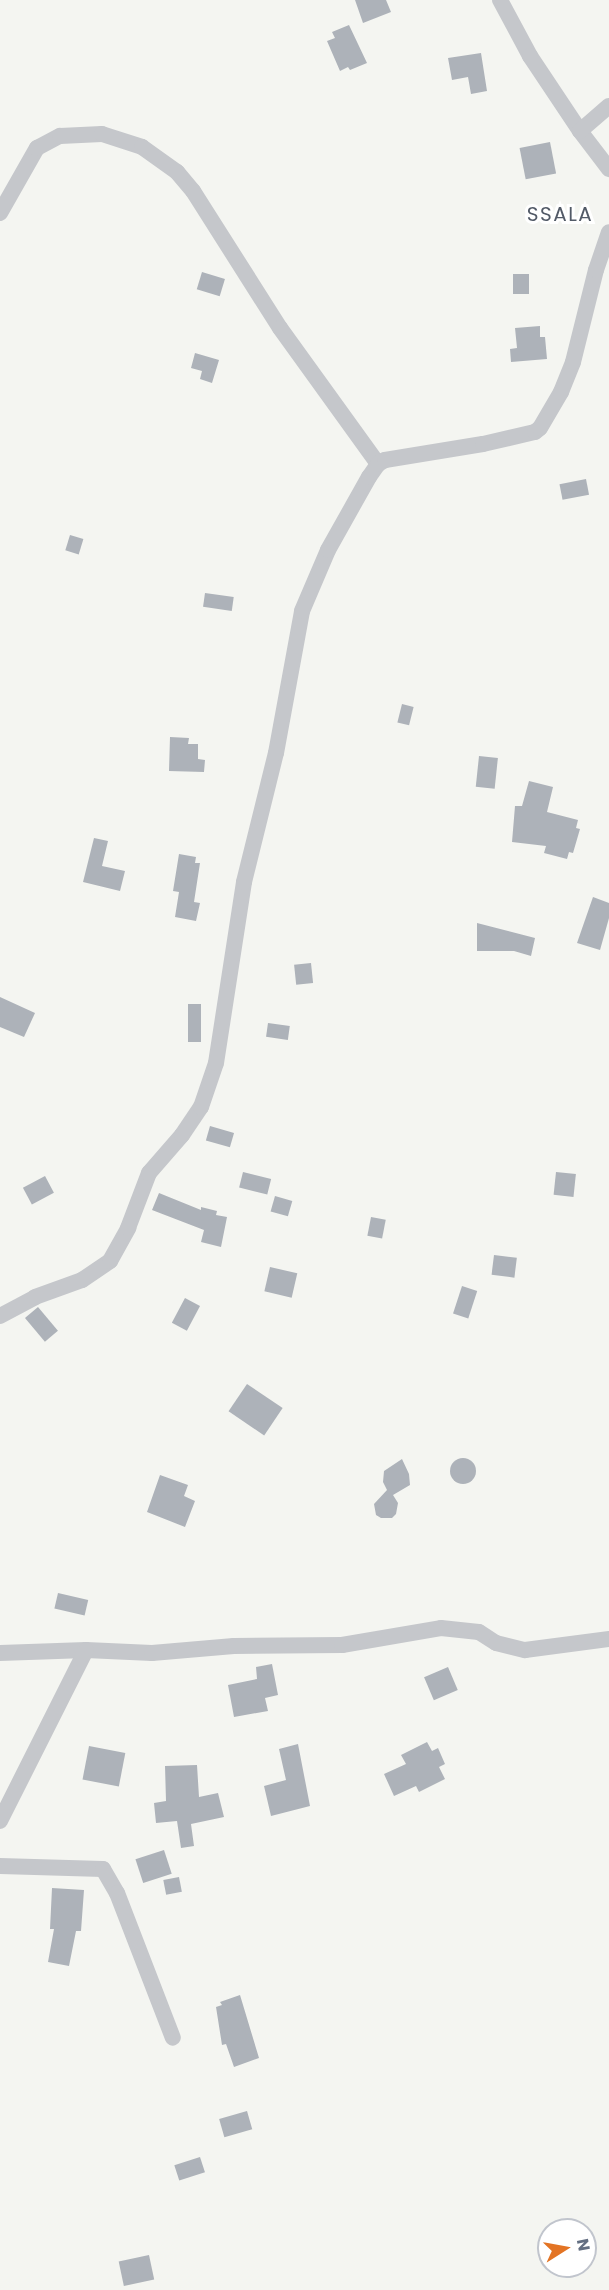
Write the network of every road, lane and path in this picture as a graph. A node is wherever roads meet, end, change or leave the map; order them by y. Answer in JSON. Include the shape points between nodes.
{"nodes":[{"id":1,"x":500,"y":0,"type":"edge"},
{"id":2,"x":609,"y":106,"type":"edge"},
{"id":3,"x":580,"y":131,"type":"junction"},
{"id":4,"x":609,"y":169,"type":"edge"},
{"id":5,"x":0,"y":213,"type":"edge"},
{"id":6,"x":609,"y":232,"type":"edge"},
{"id":7,"x":378,"y":464,"type":"junction"},
{"id":8,"x":0,"y":1316,"type":"edge"},
{"id":9,"x":609,"y":1639,"type":"edge"},
{"id":10,"x":86,"y":1650,"type":"junction"},
{"id":11,"x":0,"y":1653,"type":"edge"},
{"id":12,"x":0,"y":1821,"type":"edge"},
{"id":13,"x":0,"y":1866,"type":"edge"},
{"id":14,"x":173,"y":2038,"type":"dead end"}],
"edges":[{"from":1,"to":3,"type":"street","via":[[530,56]]},
{"from":2,"to":3,"type":"street"},
{"from":3,"to":4,"type":"street"},
{"from":5,"to":7,"type":"street","via":[[36,148],[60,136],[102,134],[142,147],[177,172],[193,191],[279,328]]},
{"from":6,"to":7,"type":"street","via":[[573,362],[540,428],[483,444]]},
{"from":7,"to":8,"type":"street","via":[[328,550],[302,611],[276,753],[244,882],[216,1063],[201,1107],[149,1173],[128,1228],[110,1261],[82,1280],[35,1297]]},
{"from":9,"to":10,"type":"street","via":[[525,1650],[496,1643],[479,1632],[441,1628],[342,1645],[234,1646],[152,1653]]},
{"from":10,"to":11,"type":"street"},
{"from":10,"to":12,"type":"street"},
{"from":13,"to":14,"type":"street","via":[[96,1867],[108,1874]]}]}
